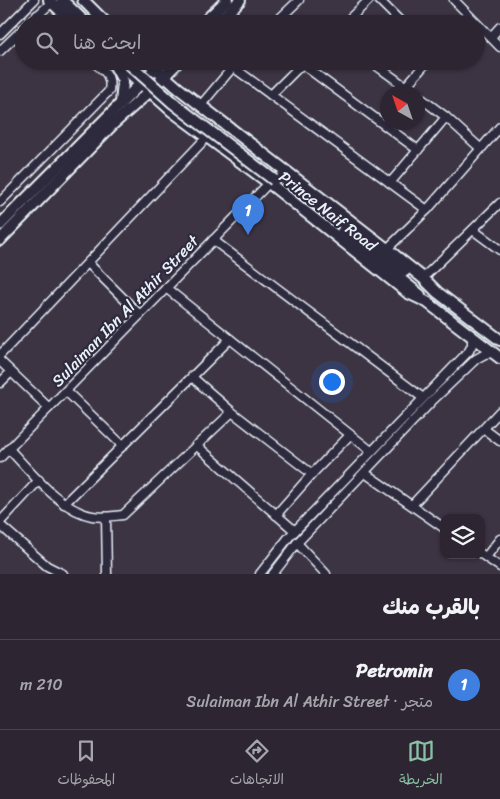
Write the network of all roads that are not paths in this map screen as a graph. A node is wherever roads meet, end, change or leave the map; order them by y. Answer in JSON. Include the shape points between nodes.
{"nodes":[{"id":1,"x":62,"y":0,"type":"edge"},
{"id":2,"x":71,"y":0,"type":"edge"},
{"id":3,"x":83,"y":0,"type":"edge"},
{"id":4,"x":227,"y":0,"type":"edge"},
{"id":5,"x":240,"y":0,"type":"edge"},
{"id":6,"x":299,"y":0,"type":"edge"},
{"id":7,"x":369,"y":0,"type":"edge"},
{"id":8,"x":379,"y":0,"type":"edge"},
{"id":9,"x":454,"y":0,"type":"edge"},
{"id":10,"x":31,"y":1,"type":"edge"},
{"id":11,"x":50,"y":1,"type":"edge"},
{"id":12,"x":18,"y":15,"type":"edge"},
{"id":13,"x":37,"y":15,"type":"edge"},
{"id":14,"x":65,"y":15,"type":"edge"},
{"id":15,"x":78,"y":15,"type":"edge"},
{"id":16,"x":87,"y":15,"type":"edge"},
{"id":17,"x":98,"y":15,"type":"edge"},
{"id":18,"x":211,"y":15,"type":"edge"},
{"id":19,"x":226,"y":15,"type":"edge"},
{"id":20,"x":283,"y":15,"type":"edge"},
{"id":21,"x":353,"y":15,"type":"edge"},
{"id":22,"x":394,"y":15,"type":"edge"},
{"id":23,"x":464,"y":15,"type":"edge"},
{"id":24,"x":15,"y":18,"type":"edge"},
{"id":25,"x":500,"y":27,"type":"edge"},
{"id":26,"x":485,"y":33,"type":"edge"},
{"id":27,"x":0,"y":34,"type":"edge"},
{"id":28,"x":15,"y":37,"type":"edge"},
{"id":29,"x":490,"y":37,"type":"junction"},
{"id":30,"x":500,"y":46,"type":"edge"},
{"id":31,"x":0,"y":52,"type":"edge"},
{"id":32,"x":102,"y":70,"type":"edge"},
{"id":33,"x":118,"y":70,"type":"edge"},
{"id":34,"x":125,"y":70,"type":"edge"},
{"id":35,"x":136,"y":70,"type":"edge"},
{"id":36,"x":145,"y":70,"type":"edge"},
{"id":37,"x":150,"y":70,"type":"edge"},
{"id":38,"x":160,"y":70,"type":"edge"},
{"id":39,"x":171,"y":70,"type":"edge"},
{"id":40,"x":178,"y":70,"type":"edge"},
{"id":41,"x":231,"y":70,"type":"edge"},
{"id":42,"x":243,"y":70,"type":"edge"},
{"id":43,"x":297,"y":70,"type":"edge"},
{"id":44,"x":313,"y":70,"type":"edge"},
{"id":45,"x":383,"y":70,"type":"edge"},
{"id":46,"x":420,"y":70,"type":"edge"},
{"id":47,"x":164,"y":76,"type":"junction"},
{"id":48,"x":140,"y":84,"type":"junction"},
{"id":49,"x":405,"y":85,"type":"edge"},
{"id":50,"x":407,"y":85,"type":"edge"},
{"id":51,"x":149,"y":92,"type":"junction"},
{"id":52,"x":185,"y":93,"type":"junction"},
{"id":53,"x":271,"y":95,"type":"junction"},
{"id":54,"x":425,"y":102,"type":"edge"},
{"id":55,"x":120,"y":105,"type":"junction"},
{"id":56,"x":201,"y":105,"type":"junction"},
{"id":57,"x":172,"y":111,"type":"junction"},
{"id":58,"x":446,"y":118,"type":"junction"},
{"id":59,"x":113,"y":124,"type":"junction"},
{"id":60,"x":500,"y":127,"type":"edge"},
{"id":61,"x":207,"y":137,"type":"junction"},
{"id":62,"x":480,"y":148,"type":"junction"},
{"id":63,"x":418,"y":150,"type":"junction"},
{"id":64,"x":274,"y":180,"type":"junction"},
{"id":65,"x":390,"y":183,"type":"junction"},
{"id":66,"x":0,"y":202,"type":"edge"},
{"id":67,"x":500,"y":203,"type":"edge"},
{"id":68,"x":427,"y":210,"type":"junction"},
{"id":69,"x":0,"y":225,"type":"edge"},
{"id":70,"x":473,"y":230,"type":"junction"},
{"id":71,"x":0,"y":240,"type":"edge"},
{"id":72,"x":213,"y":240,"type":"junction"},
{"id":73,"x":387,"y":249,"type":"junction"},
{"id":74,"x":500,"y":250,"type":"edge"},
{"id":75,"x":88,"y":263,"type":"junction"},
{"id":76,"x":423,"y":278,"type":"junction"},
{"id":77,"x":166,"y":288,"type":"junction"},
{"id":78,"x":437,"y":292,"type":"junction"},
{"id":79,"x":140,"y":315,"type":"junction"},
{"id":80,"x":472,"y":336,"type":"junction"},
{"id":81,"x":230,"y":338,"type":"junction"},
{"id":82,"x":500,"y":340,"type":"edge"},
{"id":83,"x":0,"y":355,"type":"edge"},
{"id":84,"x":496,"y":356,"type":"edge"},
{"id":85,"x":0,"y":361,"type":"edge"},
{"id":86,"x":11,"y":372,"type":"junction"},
{"id":87,"x":192,"y":377,"type":"junction"},
{"id":88,"x":0,"y":383,"type":"edge"},
{"id":89,"x":436,"y":385,"type":"junction"},
{"id":90,"x":66,"y":391,"type":"junction"},
{"id":91,"x":422,"y":398,"type":"junction"},
{"id":92,"x":434,"y":399,"type":"junction"},
{"id":93,"x":49,"y":408,"type":"junction"},
{"id":94,"x":500,"y":411,"type":"edge"},
{"id":95,"x":232,"y":412,"type":"junction"},
{"id":96,"x":484,"y":429,"type":"junction"},
{"id":97,"x":350,"y":434,"type":"junction"},
{"id":98,"x":500,"y":441,"type":"edge"},
{"id":99,"x":196,"y":445,"type":"junction"},
{"id":100,"x":123,"y":446,"type":"junction"},
{"id":101,"x":8,"y":449,"type":"junction"},
{"id":102,"x":371,"y":451,"type":"junction"},
{"id":103,"x":0,"y":458,"type":"edge"},
{"id":104,"x":365,"y":472,"type":"junction"},
{"id":105,"x":312,"y":474,"type":"junction"},
{"id":106,"x":39,"y":480,"type":"junction"},
{"id":107,"x":64,"y":504,"type":"junction"},
{"id":108,"x":412,"y":505,"type":"junction"},
{"id":109,"x":276,"y":515,"type":"junction"},
{"id":110,"x":106,"y":517,"type":"junction"},
{"id":111,"x":0,"y":523,"type":"edge"},
{"id":112,"x":440,"y":525,"type":"edge"},
{"id":113,"x":295,"y":531,"type":"junction"},
{"id":114,"x":500,"y":539,"type":"edge"},
{"id":115,"x":297,"y":543,"type":"junction"},
{"id":116,"x":485,"y":555,"type":"edge"},
{"id":117,"x":485,"y":557,"type":"edge"},
{"id":118,"x":500,"y":567,"type":"edge"},
{"id":119,"x":63,"y":574,"type":"edge"},
{"id":120,"x":107,"y":574,"type":"edge"},
{"id":121,"x":260,"y":574,"type":"edge"},
{"id":122,"x":273,"y":574,"type":"edge"},
{"id":123,"x":326,"y":574,"type":"edge"}],
"edges":[{"from":1,"to":15,"type":"main road"},
{"from":2,"to":16,"type":"main road"},
{"from":3,"to":17,"type":"main road"},
{"from":4,"to":18,"type":"main road"},
{"from":5,"to":19,"type":"main road"},
{"from":6,"to":20,"type":"street"},
{"from":7,"to":21,"type":"street"},
{"from":8,"to":22,"type":"street"},
{"from":9,"to":23,"type":"street"},
{"from":10,"to":12,"type":"street"},
{"from":11,"to":13,"type":"street"},
{"from":11,"to":14,"type":"main road"},
{"from":24,"to":27,"type":"street"},
{"from":25,"to":29,"type":"street"},
{"from":26,"to":29,"type":"street"},
{"from":28,"to":31,"type":"street"},
{"from":29,"to":30,"type":"street"},
{"from":32,"to":66,"type":"street","via":[[110,80],[109,91]]},
{"from":33,"to":55,"type":"main road","via":[[123,81]]},
{"from":34,"to":48,"type":"main road","name":"Prince Naif Road"},
{"from":35,"to":64,"type":"main road","bridge":true,"via":[[173,103]]},
{"from":36,"to":64,"type":"main road"},
{"from":37,"to":48,"type":"main road"},
{"from":38,"to":47,"type":"main road","name":"Prince Naif Road"},
{"from":39,"to":47,"type":"main road"},
{"from":40,"to":52,"type":"main road","via":[[177,82]]},
{"from":41,"to":56,"type":"street"},
{"from":42,"to":53,"type":"street"},
{"from":43,"to":53,"type":"street"},
{"from":44,"to":63,"type":"street"},
{"from":45,"to":49,"type":"street"},
{"from":46,"to":50,"type":"street"},
{"from":47,"to":51,"type":"main road"},
{"from":47,"to":52,"type":"main road","name":"Prince Naif Road"},
{"from":48,"to":51,"type":"main road","name":"Prince Naif Road"},
{"from":48,"to":55,"type":"main road"},
{"from":51,"to":57,"type":"main road","name":"Prince Naif Road"},
{"from":51,"to":59,"type":"main road"},
{"from":52,"to":56,"type":"main road","name":"Prince Naif Road"},
{"from":53,"to":65,"type":"street"},
{"from":54,"to":58,"type":"street"},
{"from":55,"to":69,"type":"main road"},
{"from":56,"to":73,"type":"main road","name":"Prince Naif Road"},
{"from":57,"to":59,"type":"main road","via":[[145,100]]},
{"from":57,"to":61,"type":"main road","name":"Prince Naif Road"},
{"from":58,"to":62,"type":"street"},
{"from":58,"to":63,"type":"street"},
{"from":59,"to":71,"type":"main road"},
{"from":60,"to":62,"type":"street"},
{"from":61,"to":64,"type":"main road","name":"Prince Naif Road"},
{"from":61,"to":75,"type":"street"},
{"from":62,"to":68,"type":"street"},
{"from":63,"to":65,"type":"street"},
{"from":64,"to":72,"type":"street","name":"Sulaiman Ibn Al Athir Street"},
{"from":64,"to":78,"type":"main road","via":[[418,282]]},
{"from":64,"to":80,"type":"main road"},
{"from":65,"to":68,"type":"street"},
{"from":67,"to":70,"type":"street"},
{"from":68,"to":73,"type":"street"},
{"from":70,"to":74,"type":"street"},
{"from":70,"to":76,"type":"street"},
{"from":72,"to":77,"type":"street","name":"Sulaiman Ibn Al Athir Street"},
{"from":72,"to":91,"type":"street"},
{"from":73,"to":76,"type":"main road","name":"Prince Naif Road"},
{"from":75,"to":79,"type":"street"},
{"from":75,"to":83,"type":"street"},
{"from":76,"to":78,"type":"main road","name":"Prince Naif Road"},
{"from":77,"to":79,"type":"street","name":"Sulaiman Ibn Al Athir Street"},
{"from":77,"to":81,"type":"street"},
{"from":78,"to":82,"type":"main road","name":"Prince Naif Road"},
{"from":79,"to":90,"type":"street","name":"Sulaiman Ibn Al Athir Street"},
{"from":80,"to":84,"type":"main road"},
{"from":80,"to":89,"type":"street","via":[[468,351]]},
{"from":81,"to":87,"type":"street"},
{"from":81,"to":97,"type":"street"},
{"from":84,"to":92,"type":"street","via":[[485,354],[476,359]]},
{"from":85,"to":86,"type":"street"},
{"from":86,"to":88,"type":"street"},
{"from":86,"to":93,"type":"street"},
{"from":87,"to":95,"type":"street"},
{"from":87,"to":100,"type":"street"},
{"from":89,"to":91,"type":"street"},
{"from":89,"to":92,"type":"street"},
{"from":90,"to":93,"type":"street","name":"Sulaiman Ibn Al Athir Street"},
{"from":90,"to":100,"type":"street"},
{"from":91,"to":102,"type":"street"},
{"from":92,"to":104,"type":"street"},
{"from":93,"to":101,"type":"street","name":"Sulaiman Ibn Al Athir Street"},
{"from":94,"to":96,"type":"street"},
{"from":95,"to":99,"type":"street"},
{"from":95,"to":105,"type":"street"},
{"from":96,"to":98,"type":"street"},
{"from":96,"to":108,"type":"street"},
{"from":97,"to":102,"type":"street"},
{"from":97,"to":105,"type":"street"},
{"from":99,"to":109,"type":"street"},
{"from":99,"to":110,"type":"street","via":[[124,515]]},
{"from":100,"to":107,"type":"street"},
{"from":101,"to":103,"type":"street","name":"Sulaiman Ibn Al Athir Street"},
{"from":101,"to":106,"type":"street"},
{"from":102,"to":113,"type":"street"},
{"from":104,"to":108,"type":"street"},
{"from":104,"to":115,"type":"street"},
{"from":105,"to":109,"type":"street"},
{"from":106,"to":107,"type":"street"},
{"from":106,"to":111,"type":"street"},
{"from":107,"to":110,"type":"street","via":[[79,512]]},
{"from":108,"to":112,"type":"street"},
{"from":109,"to":113,"type":"street"},
{"from":110,"to":120,"type":"street"},
{"from":111,"to":119,"type":"street","via":[[47,566]]},
{"from":113,"to":121,"type":"street"},
{"from":114,"to":116,"type":"street"},
{"from":115,"to":122,"type":"street"},
{"from":115,"to":123,"type":"street"},
{"from":117,"to":118,"type":"street"}]}
